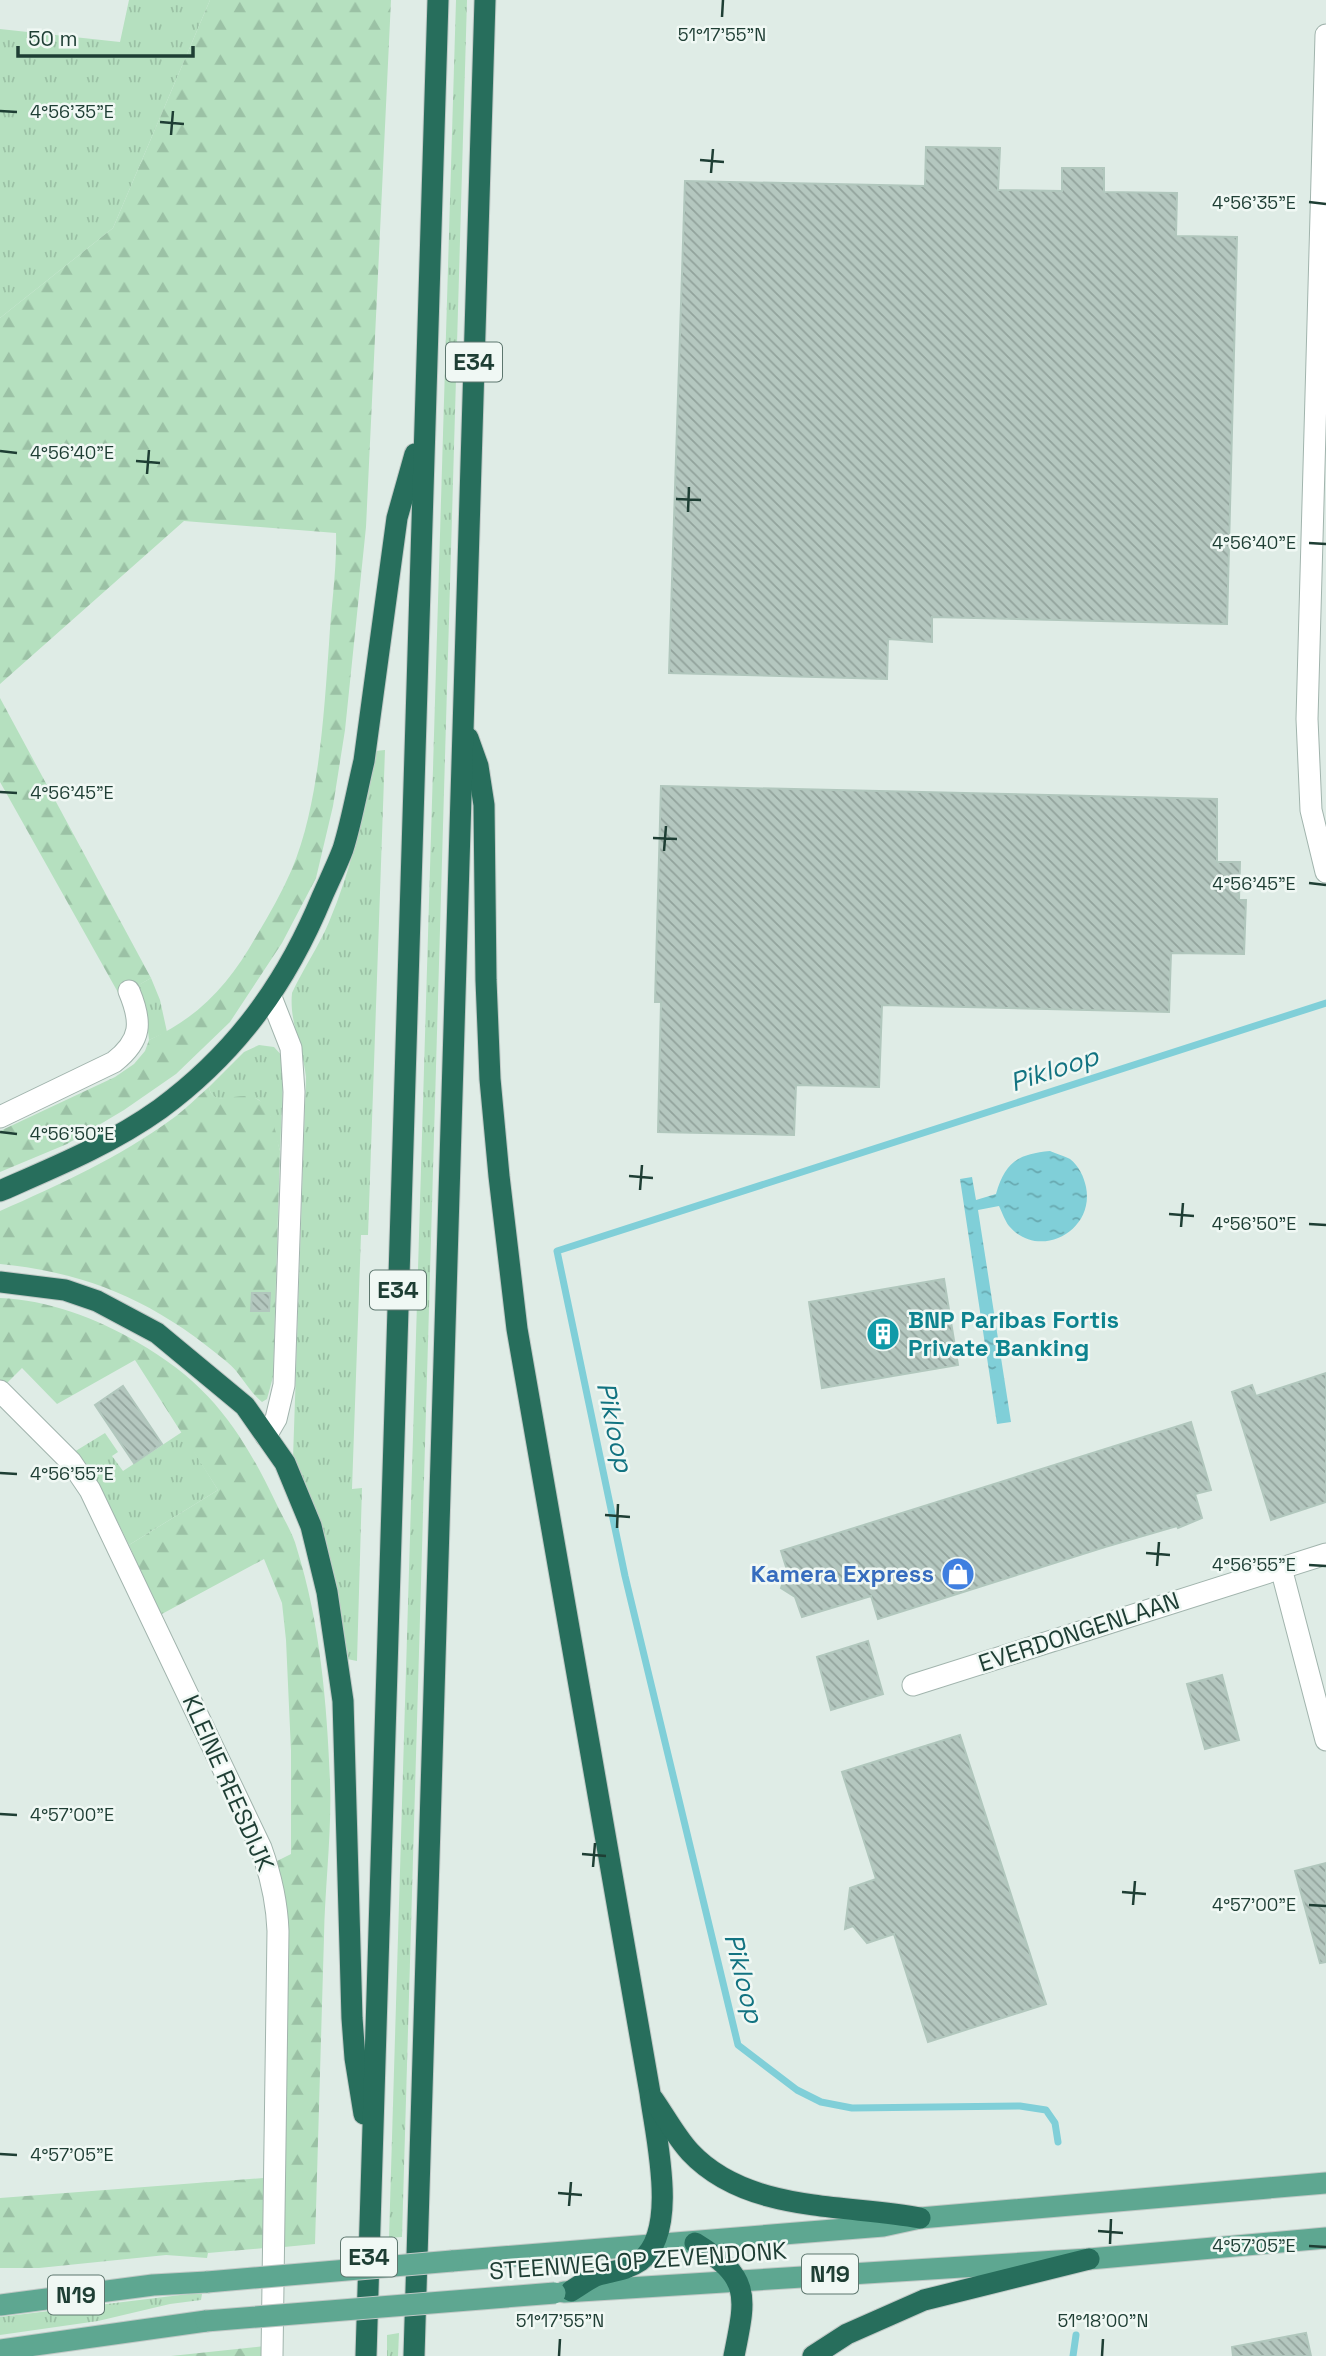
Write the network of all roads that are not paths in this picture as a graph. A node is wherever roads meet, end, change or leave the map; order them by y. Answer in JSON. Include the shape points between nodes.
{"nodes":[{"id":1,"x":438,"y":0,"type":"edge"},
{"id":2,"x":485,"y":0,"type":"edge"},
{"id":3,"x":1326,"y":35,"type":"edge"},
{"id":4,"x":424,"y":422,"type":"junction"},
{"id":5,"x":463,"y":724,"type":"junction"},
{"id":6,"x":1326,"y":872,"type":"edge"},
{"id":7,"x":128,"y":991,"type":"dead end"},
{"id":8,"x":271,"y":997,"type":"junction"},
{"id":9,"x":0,"y":1117,"type":"edge"},
{"id":10,"x":0,"y":1191,"type":"edge"},
{"id":11,"x":0,"y":1282,"type":"edge"},
{"id":12,"x":0,"y":1391,"type":"edge"},
{"id":13,"x":266,"y":1436,"type":"junction"},
{"id":14,"x":1326,"y":1554,"type":"edge"},
{"id":15,"x":1281,"y":1568,"type":"junction"},
{"id":16,"x":913,"y":1685,"type":"dead end"},
{"id":17,"x":1326,"y":1740,"type":"edge"},
{"id":18,"x":650,"y":2093,"type":"junction"},
{"id":19,"x":372,"y":2157,"type":"junction"},
{"id":20,"x":1326,"y":2183,"type":"edge"},
{"id":21,"x":920,"y":2218,"type":"junction"},
{"id":22,"x":1326,"y":2238,"type":"edge"},
{"id":23,"x":695,"y":2243,"type":"junction"},
{"id":24,"x":653,"y":2246,"type":"junction"},
{"id":25,"x":1089,"y":2259,"type":"junction"},
{"id":26,"x":738,"y":2280,"type":"junction"},
{"id":27,"x":563,"y":2292,"type":"junction"},
{"id":28,"x":0,"y":2305,"type":"edge"},
{"id":29,"x":0,"y":2350,"type":"edge"},
{"id":30,"x":272,"y":2356,"type":"edge"},
{"id":31,"x":366,"y":2356,"type":"edge"},
{"id":32,"x":414,"y":2356,"type":"edge"},
{"id":33,"x":734,"y":2356,"type":"edge"},
{"id":34,"x":813,"y":2356,"type":"edge"}],
"edges":[{"from":1,"to":4,"type":"highway","number":"E34"},
{"from":2,"to":5,"type":"highway","number":"E34"},
{"from":3,"to":6,"type":"street","via":[[1307,719],[1311,810]]},
{"from":4,"to":8,"type":"highway","via":[[397,518],[364,761],[343,849],[307,933]]},
{"from":4,"to":19,"type":"highway","number":"E34"},
{"from":5,"to":18,"type":"highway","via":[[478,766],[484,805],[490,1079],[517,1329]]},
{"from":5,"to":32,"type":"highway","number":"E34"},
{"from":7,"to":9,"type":"street","via":[[138,1026],[126,1053]]},
{"from":8,"to":10,"type":"highway","via":[[227,1050],[159,1110],[71,1160]]},
{"from":8,"to":13,"type":"street","via":[[291,1048],[294,1092],[284,1385],[276,1419]]},
{"from":11,"to":13,"type":"highway","via":[[65,1290],[127,1315],[217,1381],[245,1406]]},
{"from":12,"to":30,"type":"street","name":"KLEINE REESDIJK","via":[[71,1462],[90,1490],[271,1876],[278,1931]]},
{"from":13,"to":19,"type":"highway","via":[[285,1463],[311,1526],[327,1592],[343,1701],[353,2040]]},
{"from":14,"to":15,"type":"street","name":"EVERDONGENLAAN"},
{"from":15,"to":16,"type":"street","name":"EVERDONGENLAAN"},
{"from":15,"to":17,"type":"street"},
{"from":18,"to":21,"type":"highway","via":[[690,2152],[735,2183],[791,2202]]},
{"from":18,"to":24,"type":"highway","via":[[663,2190]]},
{"from":19,"to":31,"type":"highway","number":"E34"},
{"from":20,"to":21,"type":"main road","name":"STEENWEG OP ZEVENDONK","number":"N19"},
{"from":21,"to":23,"type":"main road","name":"STEENWEG OP ZEVENDONK","number":"N19","via":[[883,2226]]},
{"from":22,"to":25,"type":"main road","name":"STEENWEG OP ZEVENDONK","number":"N19"},
{"from":23,"to":24,"type":"main road","name":"STEENWEG OP ZEVENDONK","number":"N19"},
{"from":23,"to":26,"type":"highway","via":[[719,2258]]},
{"from":24,"to":27,"type":"highway","via":[[641,2260],[621,2271]]},
{"from":24,"to":28,"type":"main road","name":"STEENWEG OP ZEVENDONK","number":"N19","bridge":true,"via":[[153,2285]]},
{"from":25,"to":26,"type":"main road","name":"STEENWEG OP ZEVENDONK","number":"N19"},
{"from":25,"to":34,"type":"highway","via":[[924,2300],[847,2334]]},
{"from":26,"to":27,"type":"main road","name":"STEENWEG OP ZEVENDONK","number":"N19"},
{"from":26,"to":33,"type":"highway","via":[[744,2308]]},
{"from":27,"to":29,"type":"main road","name":"STEENWEG OP ZEVENDONK","number":"N19","bridge":true,"via":[[206,2321]]}]}
